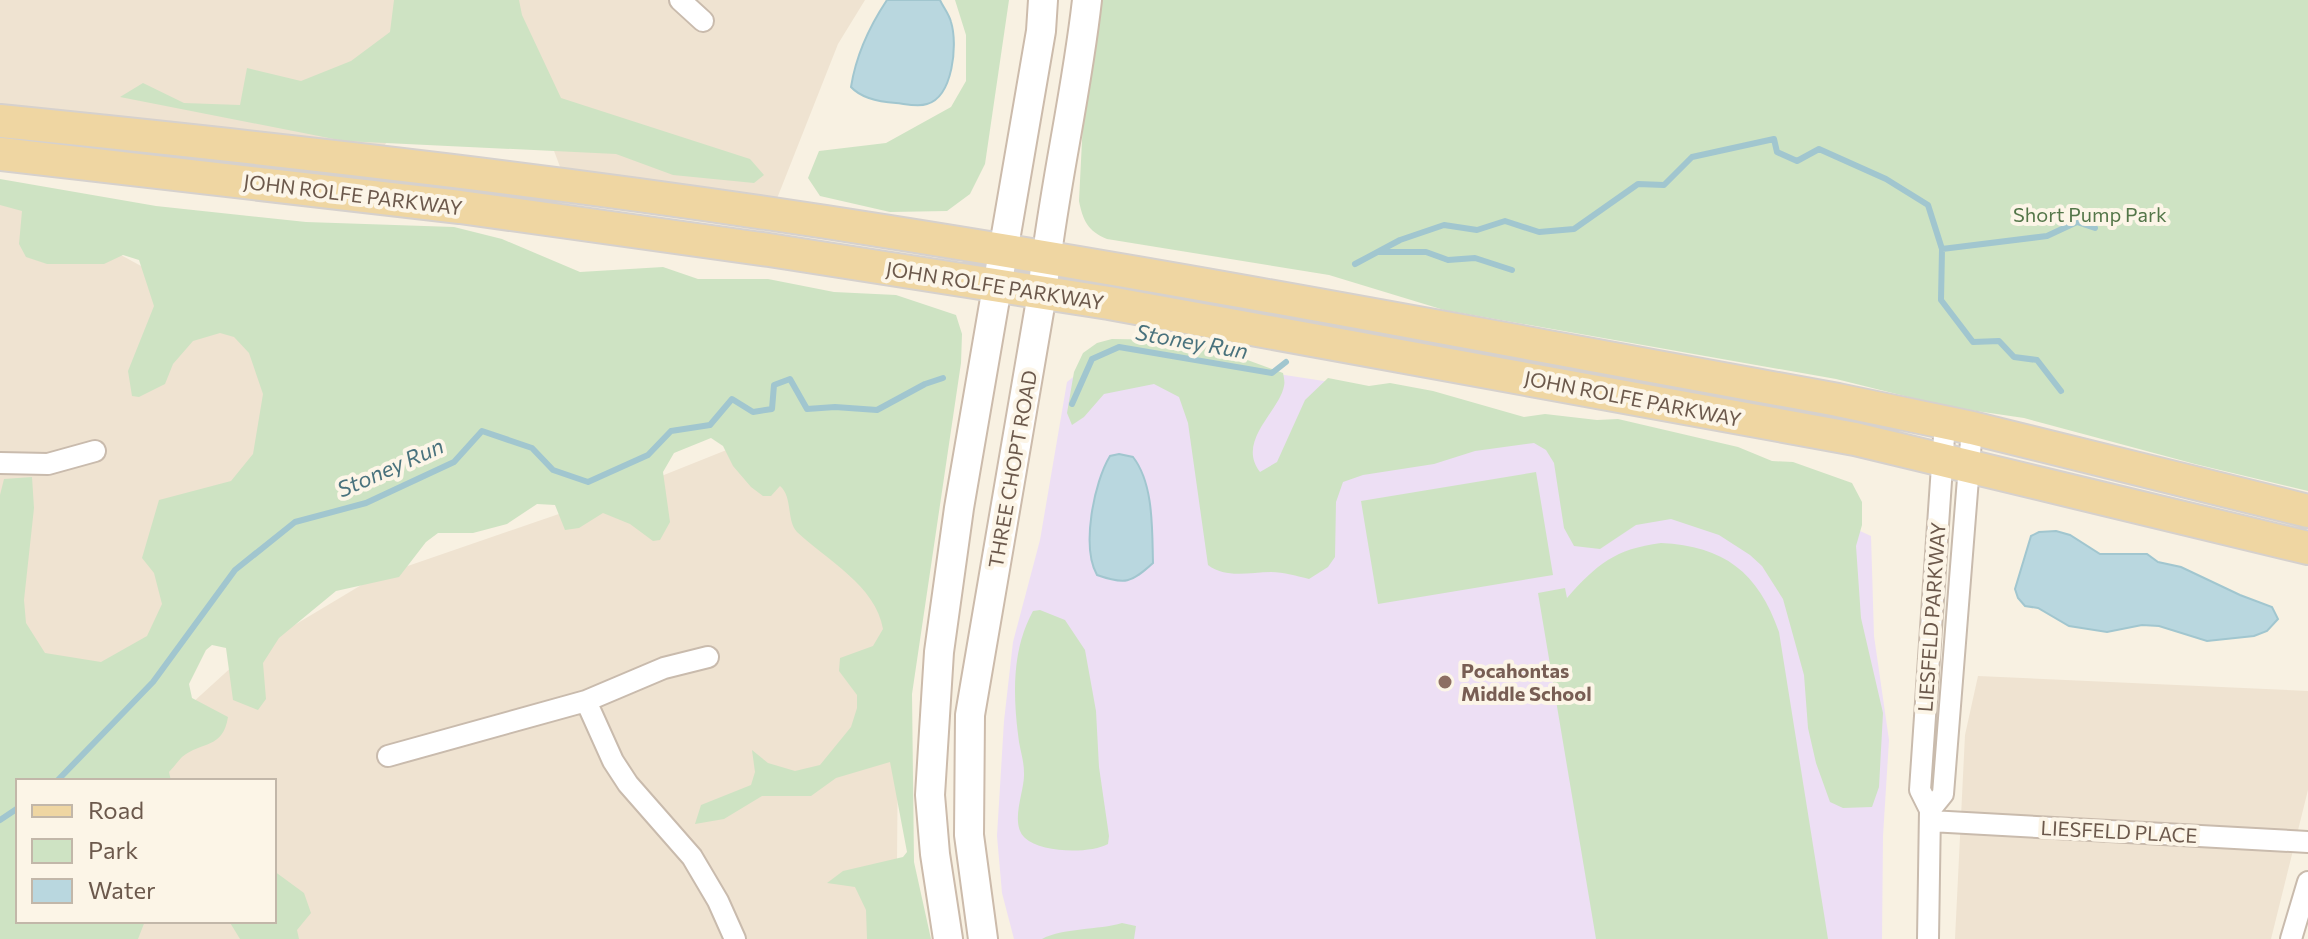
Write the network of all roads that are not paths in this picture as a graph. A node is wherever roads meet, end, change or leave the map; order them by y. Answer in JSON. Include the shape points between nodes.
{"nodes":[{"id":1,"x":680,"y":0,"type":"edge"},
{"id":2,"x":1043,"y":0,"type":"edge"},
{"id":3,"x":1087,"y":0,"type":"edge"},
{"id":4,"x":703,"y":21,"type":"dead end"},
{"id":5,"x":0,"y":121,"type":"edge"},
{"id":6,"x":0,"y":154,"type":"edge"},
{"id":7,"x":1003,"y":250,"type":"junction"},
{"id":8,"x":1045,"y":259,"type":"junction"},
{"id":9,"x":997,"y":286,"type":"junction"},
{"id":10,"x":1042,"y":294,"type":"junction"},
{"id":11,"x":1958,"y":425,"type":"junction"},
{"id":12,"x":95,"y":451,"type":"dead end"},
{"id":13,"x":1955,"y":461,"type":"junction"},
{"id":14,"x":0,"y":463,"type":"edge"},
{"id":15,"x":2308,"y":511,"type":"edge"},
{"id":16,"x":2308,"y":548,"type":"edge"},
{"id":17,"x":708,"y":657,"type":"dead end"},
{"id":18,"x":586,"y":701,"type":"junction"},
{"id":19,"x":388,"y":756,"type":"dead end"},
{"id":20,"x":1930,"y":815,"type":"junction"},
{"id":21,"x":2308,"y":842,"type":"edge"},
{"id":22,"x":2308,"y":882,"type":"edge"},
{"id":23,"x":735,"y":939,"type":"edge"},
{"id":24,"x":948,"y":939,"type":"edge"},
{"id":25,"x":983,"y":939,"type":"edge"},
{"id":26,"x":1928,"y":939,"type":"edge"},
{"id":27,"x":2291,"y":939,"type":"edge"}],
"edges":[{"from":1,"to":4,"type":"street"},
{"from":2,"to":7,"type":"main road"},
{"from":3,"to":8,"type":"main road","name":"THREE CHOPT ROAD"},
{"from":5,"to":7,"type":"main road","name":"JOHN ROLFE PARKWAY","via":[[566,184]]},
{"from":6,"to":9,"type":"main road","name":"JOHN ROLFE PARKWAY","via":[[460,207]]},
{"from":7,"to":8,"type":"main road","name":"JOHN ROLFE PARKWAY"},
{"from":7,"to":9,"type":"main road"},
{"from":8,"to":10,"type":"main road","name":"THREE CHOPT ROAD"},
{"from":8,"to":11,"type":"main road","name":"JOHN ROLFE PARKWAY"},
{"from":9,"to":10,"type":"main road","name":"JOHN ROLFE PARKWAY"},
{"from":9,"to":24,"type":"main road","via":[[934,697],[930,795]]},
{"from":10,"to":13,"type":"main road","name":"JOHN ROLFE PARKWAY","via":[[1314,339]]},
{"from":10,"to":25,"type":"main road","name":"THREE CHOPT ROAD","via":[[970,715],[969,835]]},
{"from":11,"to":13,"type":"street","name":"LIESFELD PARKWAY"},
{"from":11,"to":15,"type":"main road","name":"JOHN ROLFE PARKWAY"},
{"from":12,"to":14,"type":"street","via":[[48,464]]},
{"from":13,"to":16,"type":"main road","name":"JOHN ROLFE PARKWAY"},
{"from":13,"to":20,"type":"street","name":"LIESFELD PARKWAY","via":[[1920,790]]},
{"from":17,"to":18,"type":"street","via":[[664,668]]},
{"from":18,"to":19,"type":"street"},
{"from":18,"to":23,"type":"street","via":[[613,761],[692,857]]},
{"from":20,"to":21,"type":"street","name":"LIESFELD PLACE"},
{"from":20,"to":26,"type":"street","name":"LIESFELD PARKWAY"},
{"from":22,"to":27,"type":"street"}]}
